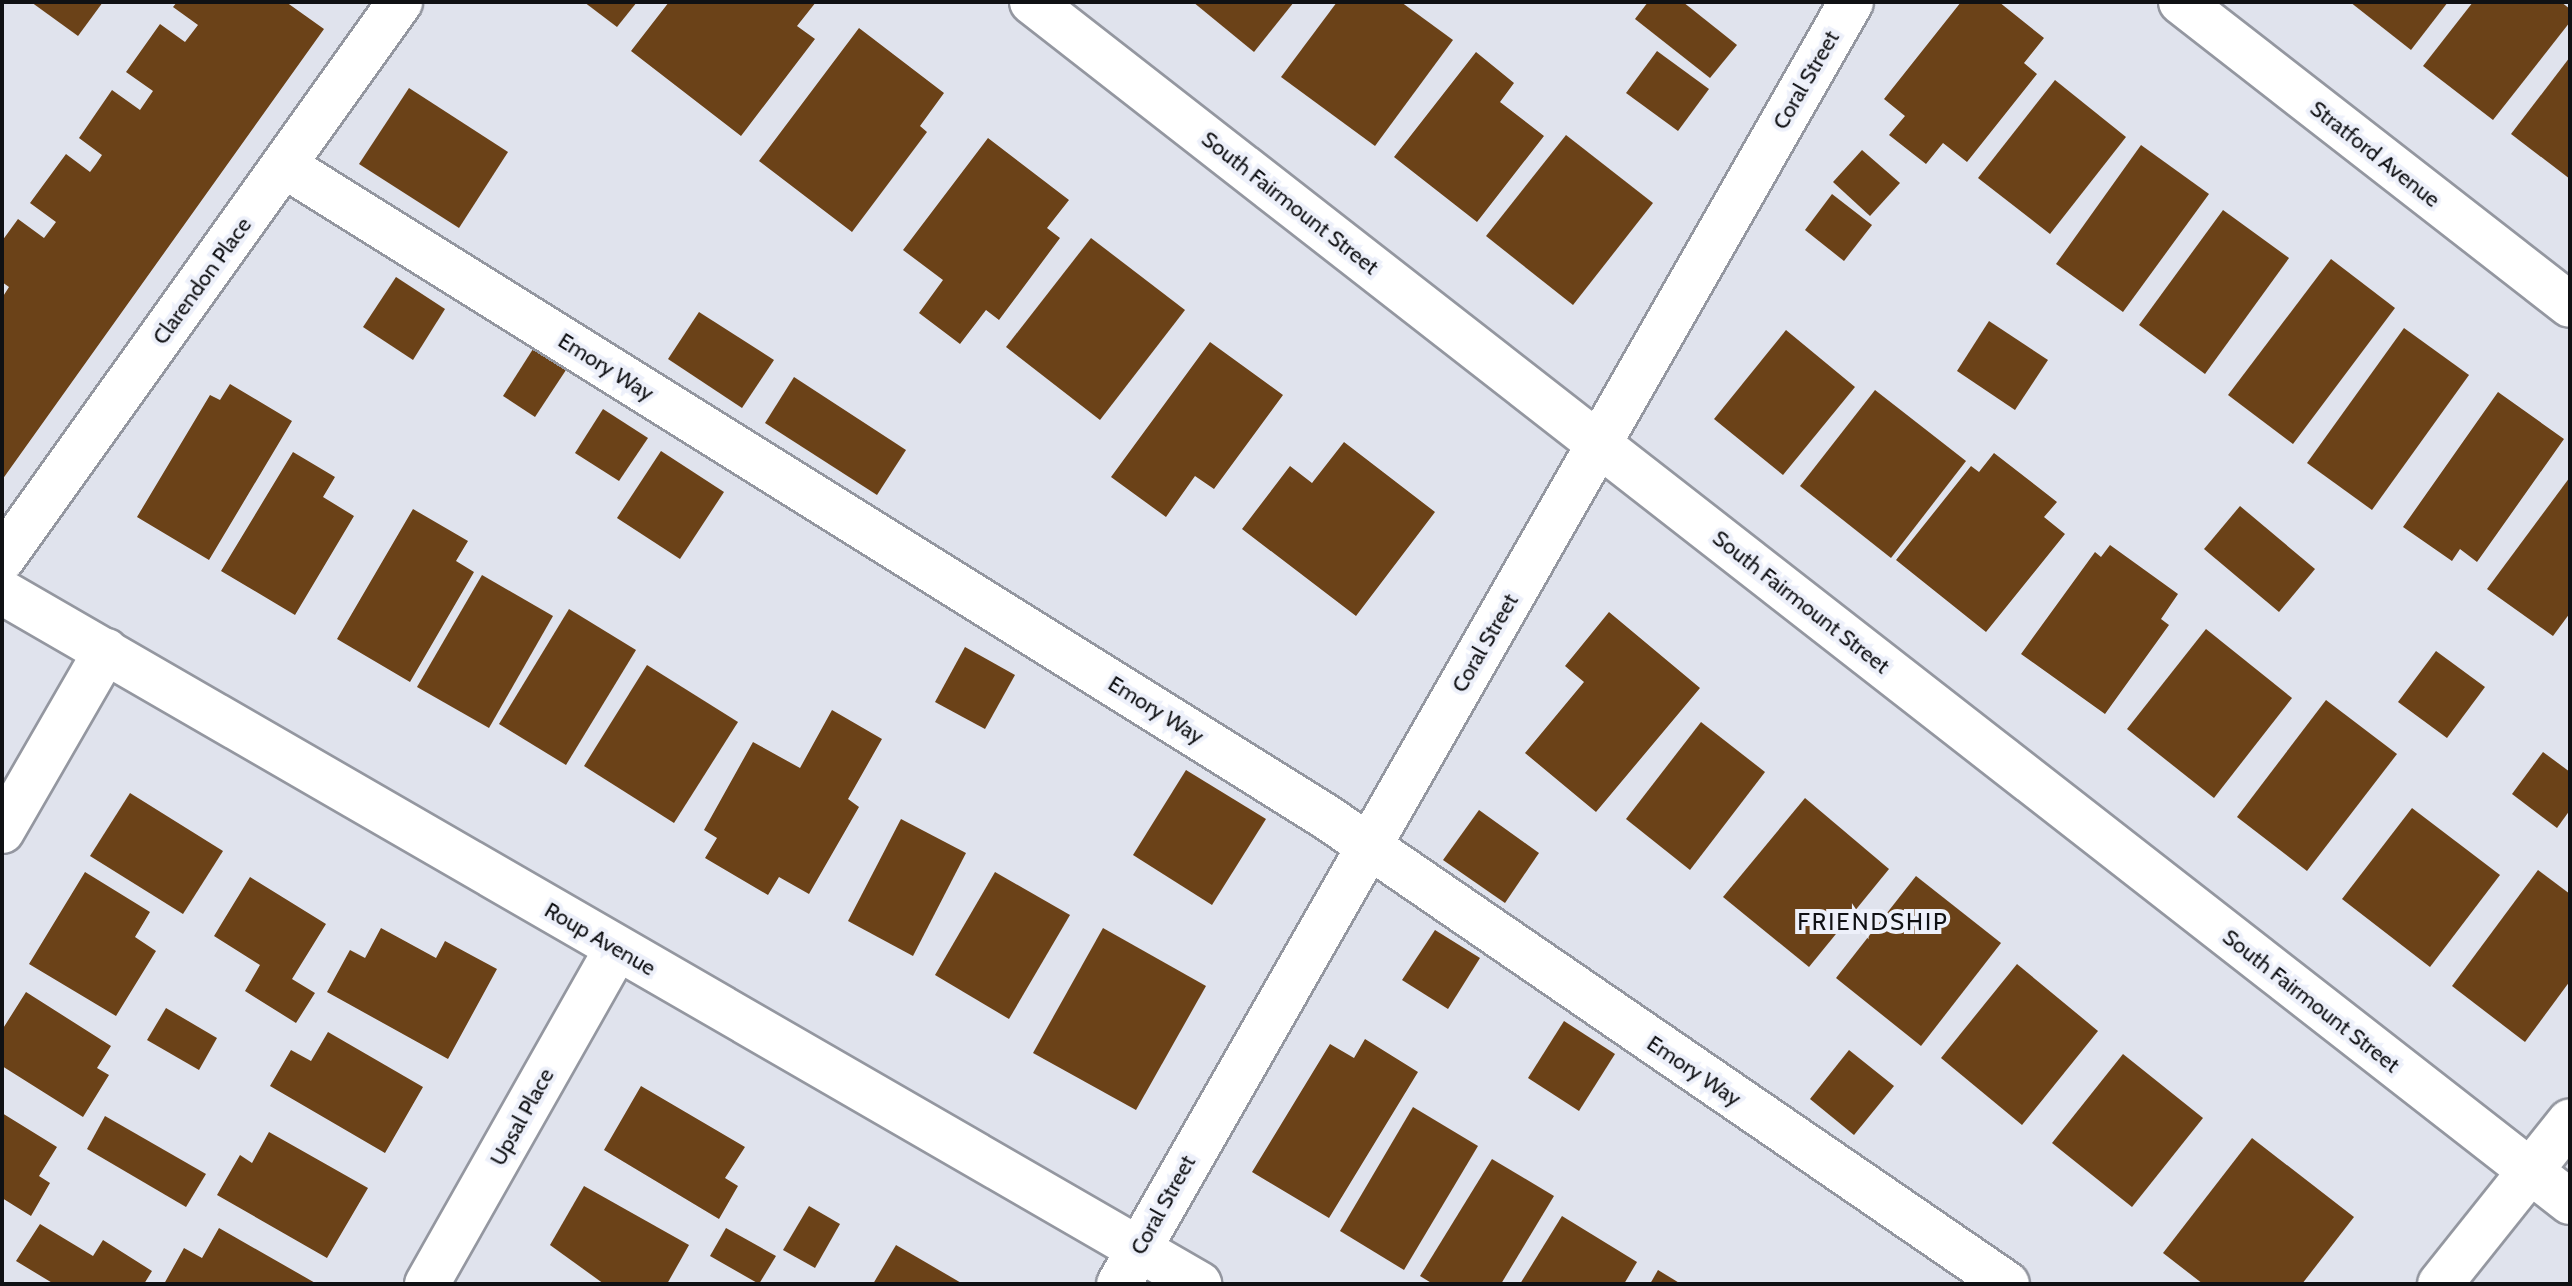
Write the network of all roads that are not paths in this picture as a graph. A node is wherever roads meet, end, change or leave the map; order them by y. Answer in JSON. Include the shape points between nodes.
{"nodes":[{"id":1,"x":400,"y":2,"type":"edge"},
{"id":2,"x":1032,"y":2,"type":"edge"},
{"id":3,"x":1851,"y":2,"type":"edge"},
{"id":4,"x":2181,"y":2,"type":"edge"},
{"id":5,"x":285,"y":166,"type":"junction"},
{"id":6,"x":2570,"y":305,"type":"edge"},
{"id":7,"x":1599,"y":444,"type":"junction"},
{"id":8,"x":2,"y":559,"type":"edge"},
{"id":9,"x":2,"y":592,"type":"edge"},
{"id":10,"x":106,"y":651,"type":"junction"},
{"id":11,"x":2,"y":831,"type":"edge"},
{"id":12,"x":1368,"y":849,"type":"junction"},
{"id":13,"x":616,"y":950,"type":"junction"},
{"id":14,"x":2570,"y":1121,"type":"edge"},
{"id":15,"x":2530,"y":1172,"type":"junction"},
{"id":16,"x":2570,"y":1202,"type":"edge"},
{"id":17,"x":1128,"y":1267,"type":"edge"},
{"id":18,"x":427,"y":1284,"type":"edge"},
{"id":19,"x":1199,"y":1284,"type":"edge"},
{"id":20,"x":2007,"y":1284,"type":"edge"},
{"id":21,"x":2440,"y":1284,"type":"edge"}],
"edges":[{"from":1,"to":5,"type":"street","name":"Clarendon Place"},
{"from":2,"to":7,"type":"street","name":"South Fairmount Street"},
{"from":3,"to":7,"type":"street","name":"Coral Street"},
{"from":4,"to":6,"type":"street","name":"Stratford Avenue"},
{"from":5,"to":8,"type":"street","name":"Clarendon Place"},
{"from":5,"to":12,"type":"street","name":"Emory Way"},
{"from":7,"to":12,"type":"street","name":"Coral Street"},
{"from":7,"to":15,"type":"street","name":"South Fairmount Street"},
{"from":9,"to":10,"type":"street","name":"Roup Avenue"},
{"from":10,"to":11,"type":"street"},
{"from":10,"to":13,"type":"street","name":"Roup Avenue"},
{"from":12,"to":17,"type":"street","name":"Coral Street"},
{"from":12,"to":20,"type":"street","name":"Emory Way"},
{"from":13,"to":17,"type":"street","name":"Roup Avenue"},
{"from":13,"to":18,"type":"street","name":"Upsal Place"},
{"from":14,"to":15,"type":"street"},
{"from":15,"to":16,"type":"street","name":"South Fairmount Street"},
{"from":15,"to":21,"type":"street"},
{"from":17,"to":19,"type":"street","name":"Roup Avenue"}]}
